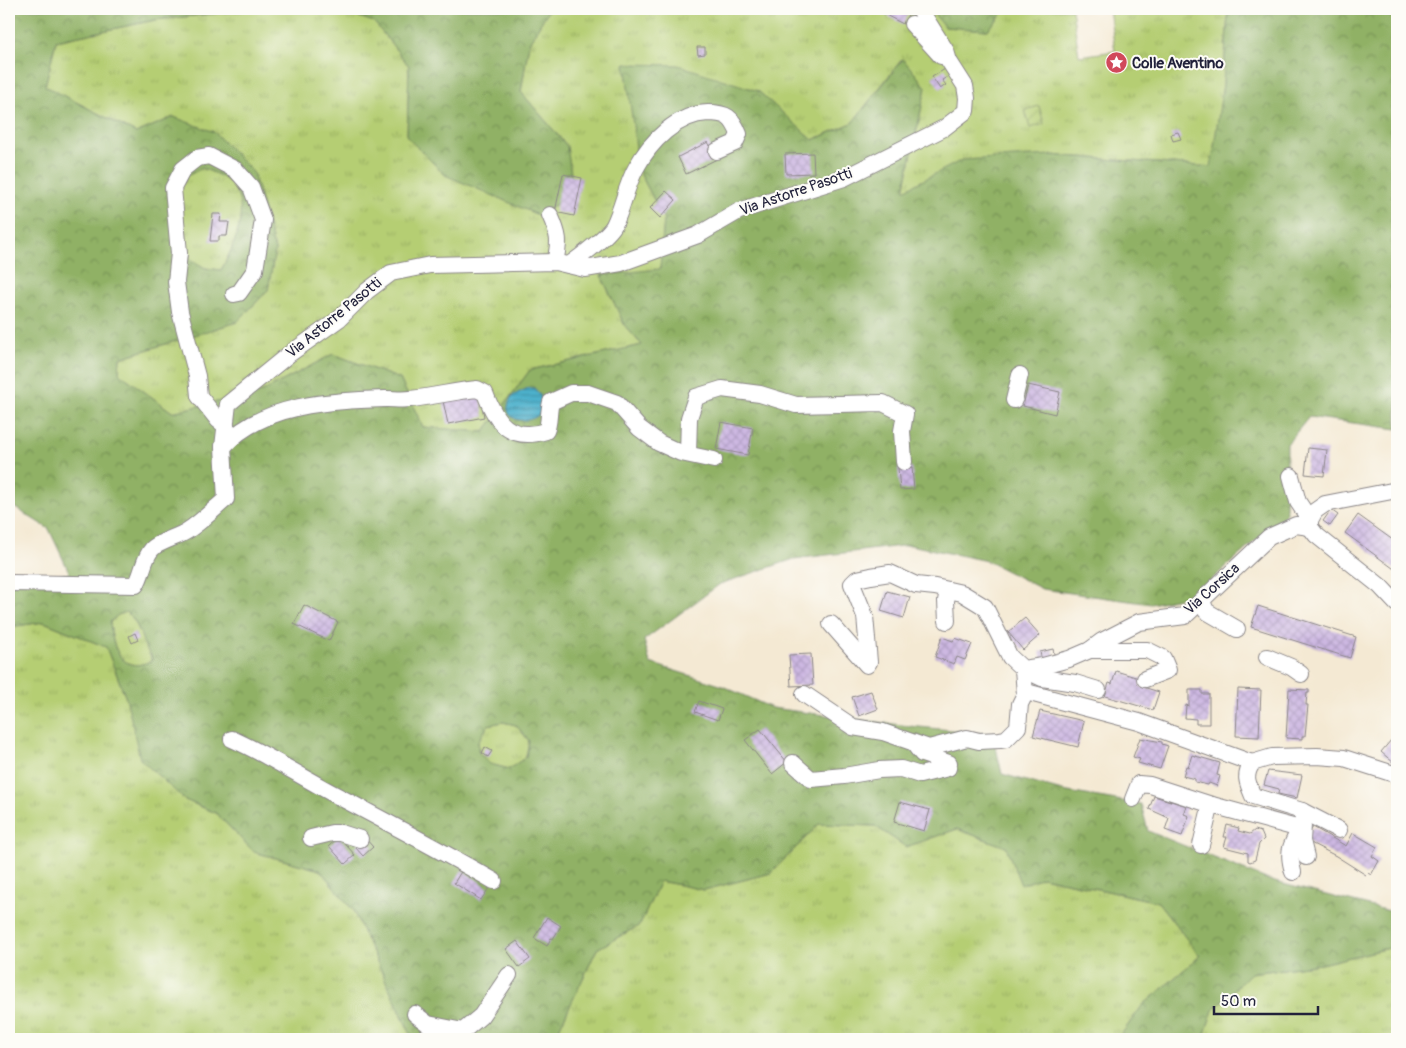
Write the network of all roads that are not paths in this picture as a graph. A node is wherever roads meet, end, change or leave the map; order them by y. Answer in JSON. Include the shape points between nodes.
{"nodes":[{"id":1,"x":921,"y":10,"type":"dead end"},
{"id":2,"x":912,"y":24,"type":"dead end"},
{"id":3,"x":949,"y":61,"type":"junction"},
{"id":4,"x":717,"y":151,"type":"dead end"},
{"id":5,"x":550,"y":215,"type":"dead end"},
{"id":6,"x":562,"y":264,"type":"junction"},
{"id":7,"x":234,"y":294,"type":"dead end"},
{"id":8,"x":1020,"y":375,"type":"dead end"},
{"id":9,"x":1014,"y":400,"type":"dead end"},
{"id":10,"x":226,"y":426,"type":"junction"},
{"id":11,"x":223,"y":447,"type":"junction"},
{"id":12,"x":688,"y":454,"type":"junction"},
{"id":13,"x":714,"y":460,"type":"dead end"},
{"id":14,"x":904,"y":462,"type":"dead end"},
{"id":15,"x":1290,"y":476,"type":"dead end"},
{"id":16,"x":1397,"y":493,"type":"edge"},
{"id":17,"x":1310,"y":524,"type":"junction"},
{"id":18,"x":9,"y":583,"type":"edge"},
{"id":19,"x":948,"y":590,"type":"junction"},
{"id":20,"x":1202,"y":601,"type":"junction"},
{"id":21,"x":1397,"y":604,"type":"edge"},
{"id":22,"x":947,"y":621,"type":"dead end"},
{"id":23,"x":831,"y":624,"type":"dead end"},
{"id":24,"x":1237,"y":628,"type":"dead end"},
{"id":25,"x":1090,"y":650,"type":"junction"},
{"id":26,"x":1267,"y":657,"type":"dead end"},
{"id":27,"x":1023,"y":669,"type":"junction"},
{"id":28,"x":1300,"y":674,"type":"dead end"},
{"id":29,"x":1144,"y":679,"type":"dead end"},
{"id":30,"x":1098,"y":690,"type":"dead end"},
{"id":31,"x":1030,"y":693,"type":"dead end"},
{"id":32,"x":804,"y":694,"type":"dead end"},
{"id":33,"x":232,"y":739,"type":"dead end"},
{"id":34,"x":912,"y":743,"type":"junction"},
{"id":35,"x":793,"y":763,"type":"dead end"},
{"id":36,"x":1252,"y":763,"type":"junction"},
{"id":37,"x":1397,"y":775,"type":"edge"},
{"id":38,"x":1134,"y":799,"type":"dead end"},
{"id":39,"x":1210,"y":804,"type":"junction"},
{"id":40,"x":1302,"y":821,"type":"junction"},
{"id":41,"x":1339,"y":830,"type":"dead end"},
{"id":42,"x":311,"y":838,"type":"dead end"},
{"id":43,"x":360,"y":839,"type":"dead end"},
{"id":44,"x":1202,"y":845,"type":"dead end"},
{"id":45,"x":1306,"y":857,"type":"dead end"},
{"id":46,"x":1293,"y":872,"type":"dead end"},
{"id":47,"x":494,"y":881,"type":"dead end"},
{"id":48,"x":509,"y":975,"type":"dead end"},
{"id":49,"x":415,"y":1014,"type":"dead end"}],
"edges":[{"from":1,"to":3,"type":"street","via":[[946,50]]},
{"from":2,"to":3,"type":"street","via":[[939,55]]},
{"from":3,"to":6,"type":"street","name":"Via Astorre Pasotti","via":[[965,86],[967,98],[966,111],[944,128],[844,178],[739,211],[698,235],[621,263],[585,269]]},
{"from":4,"to":6,"type":"street","via":[[735,143],[739,134],[733,120],[720,113],[700,113],[678,121],[657,138],[636,168],[614,227],[578,258]]},
{"from":5,"to":6,"type":"street","via":[[558,234],[557,251]]},
{"from":6,"to":10,"type":"street","name":"Via Astorre Pasotti","via":[[430,265],[391,273],[338,319],[228,404]]},
{"from":7,"to":10,"type":"street","via":[[239,293],[255,270],[263,220],[251,187],[236,170],[209,156],[197,158],[183,169],[174,188],[179,253],[176,282],[199,396]]},
{"from":8,"to":9,"type":"street"},
{"from":10,"to":11,"type":"street","name":"Via Astorre Pasotti"},
{"from":11,"to":12,"type":"street","via":[[235,434],[261,418],[300,407],[408,399],[478,389],[485,392],[504,428],[513,431],[537,434],[546,431],[552,402],[571,393],[588,393],[617,403],[643,432]]},
{"from":11,"to":18,"type":"street","name":"Via Astorre Pasotti","via":[[226,499],[201,522],[152,548],[136,585]]},
{"from":12,"to":13,"type":"street"},
{"from":12,"to":14,"type":"street","via":[[689,418],[696,397],[722,390],[760,394],[796,405],[883,403],[905,414],[902,431]]},
{"from":15,"to":17,"type":"street","via":[[1298,502]]},
{"from":16,"to":17,"type":"street","via":[[1325,504],[1315,511]]},
{"from":17,"to":20,"type":"street","name":"Via Corsica","via":[[1296,525],[1269,537]]},
{"from":17,"to":21,"type":"street","via":[[1316,535],[1380,586]]},
{"from":19,"to":22,"type":"street"},
{"from":19,"to":23,"type":"street","via":[[916,585],[890,573],[857,579],[852,584],[865,616],[867,665]]},
{"from":19,"to":27,"type":"street","via":[[962,593],[986,607],[1010,657]]},
{"from":20,"to":24,"type":"street","via":[[1206,611]]},
{"from":20,"to":25,"type":"street","name":"Via Corsica","via":[[1184,616],[1139,622],[1102,640]]},
{"from":25,"to":27,"type":"street","name":"Via Corsica","via":[[1060,662]]},
{"from":25,"to":29,"type":"street","via":[[1147,650],[1163,658],[1168,670]]},
{"from":26,"to":28,"type":"street"},
{"from":27,"to":30,"type":"street","via":[[1042,678]]},
{"from":27,"to":34,"type":"street","via":[[1025,694],[1020,704],[1018,727],[1006,739],[979,741],[967,738],[928,748]]},
{"from":31,"to":36,"type":"street","via":[[1139,722]]},
{"from":32,"to":34,"type":"street","via":[[853,727],[883,732]]},
{"from":33,"to":47,"type":"street"},
{"from":34,"to":35,"type":"street","via":[[922,754],[949,763],[948,768],[920,775],[901,769],[811,779]]},
{"from":36,"to":37,"type":"street","via":[[1272,757],[1344,758]]},
{"from":36,"to":40,"type":"street","via":[[1247,771],[1247,783],[1253,796]]},
{"from":38,"to":39,"type":"street","via":[[1139,784]]},
{"from":39,"to":40,"type":"street"},
{"from":39,"to":44,"type":"street"},
{"from":40,"to":41,"type":"street"},
{"from":40,"to":45,"type":"street"},
{"from":40,"to":46,"type":"street","via":[[1291,848]]},
{"from":42,"to":43,"type":"street","via":[[341,833]]},
{"from":48,"to":49,"type":"street","via":[[481,1016],[463,1031],[428,1024]]}]}
